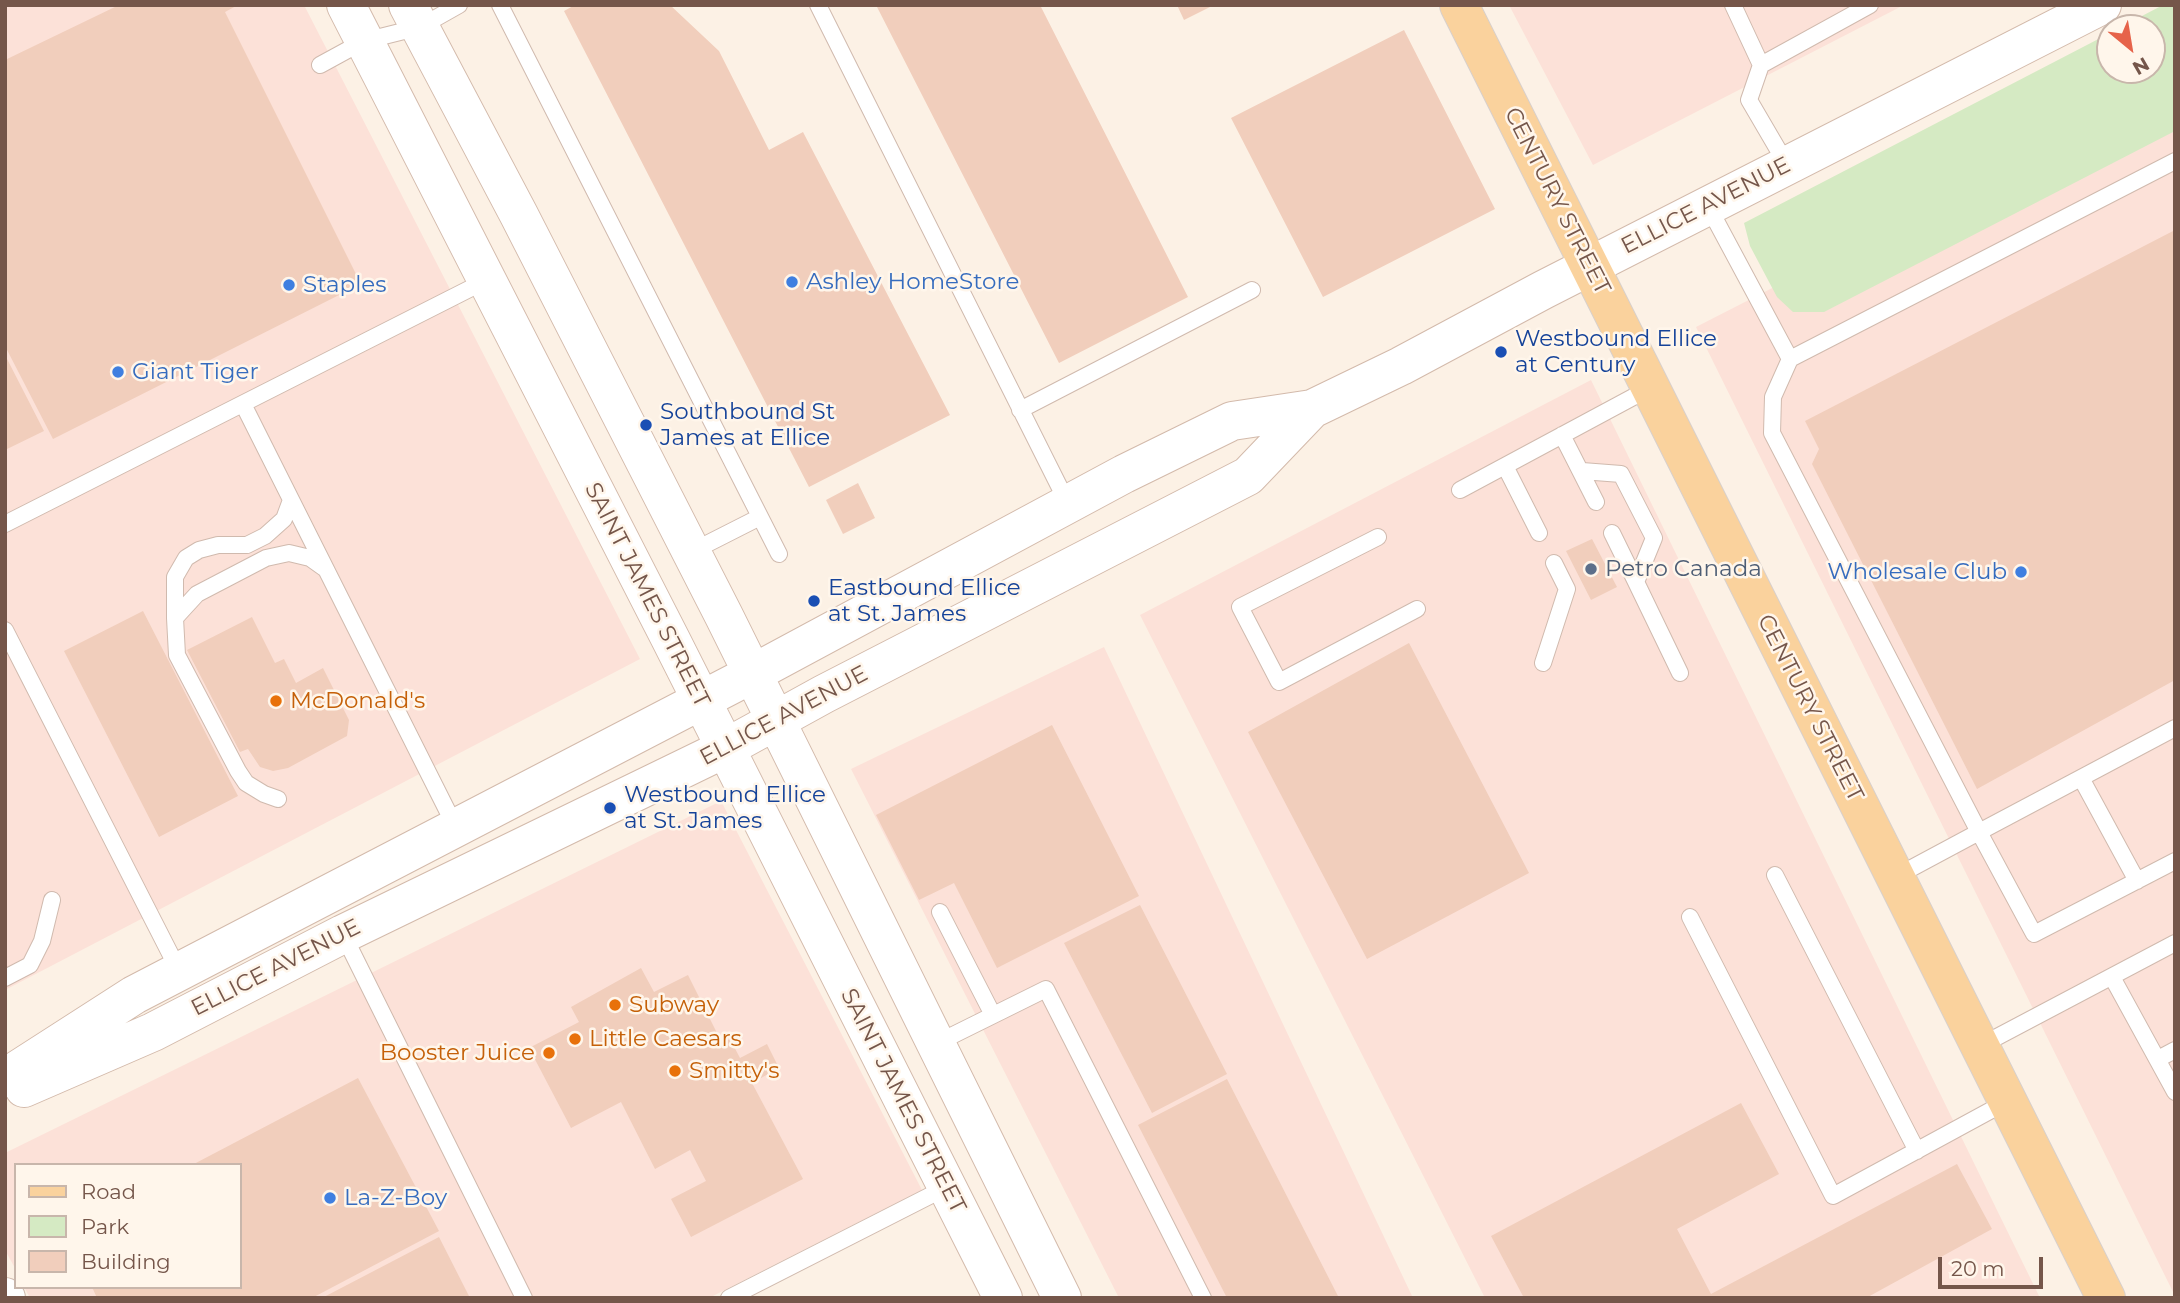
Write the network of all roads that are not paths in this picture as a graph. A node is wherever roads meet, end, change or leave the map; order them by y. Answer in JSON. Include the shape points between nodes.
{"nodes":[{"id":1,"x":346,"y":5,"type":"edge"},
{"id":2,"x":459,"y":5,"type":"edge"},
{"id":3,"x":500,"y":5,"type":"edge"},
{"id":4,"x":818,"y":5,"type":"edge"},
{"id":5,"x":1459,"y":5,"type":"edge"},
{"id":6,"x":1733,"y":5,"type":"edge"},
{"id":7,"x":1870,"y":5,"type":"edge"},
{"id":8,"x":2102,"y":5,"type":"edge"},
{"id":9,"x":414,"y":16,"type":"edge"},
{"id":10,"x":365,"y":41,"type":"junction"},
{"id":11,"x":320,"y":65,"type":"dead end"},
{"id":12,"x":1761,"y":65,"type":"junction"},
{"id":13,"x":2175,"y":162,"type":"edge"},
{"id":14,"x":1787,"y":165,"type":"junction"},
{"id":15,"x":1708,"y":206,"type":"junction"},
{"id":16,"x":1589,"y":266,"type":"junction"},
{"id":17,"x":487,"y":280,"type":"junction"},
{"id":18,"x":1252,"y":290,"type":"dead end"},
{"id":19,"x":1790,"y":359,"type":"junction"},
{"id":20,"x":1650,"y":387,"type":"junction"},
{"id":21,"x":243,"y":404,"type":"junction"},
{"id":22,"x":1312,"y":409,"type":"junction"},
{"id":23,"x":1020,"y":410,"type":"junction"},
{"id":24,"x":1562,"y":435,"type":"junction"},
{"id":25,"x":1505,"y":466,"type":"junction"},
{"id":26,"x":1582,"y":471,"type":"junction"},
{"id":27,"x":1460,"y":491,"type":"dead end"},
{"id":28,"x":291,"y":500,"type":"junction"},
{"id":29,"x":1597,"y":502,"type":"dead end"},
{"id":30,"x":1068,"y":504,"type":"junction"},
{"id":31,"x":760,"y":517,"type":"junction"},
{"id":32,"x":5,"y":524,"type":"edge"},
{"id":33,"x":1539,"y":533,"type":"dead end"},
{"id":34,"x":1612,"y":533,"type":"dead end"},
{"id":35,"x":1378,"y":537,"type":"dead end"},
{"id":36,"x":691,"y":552,"type":"junction"},
{"id":37,"x":779,"y":554,"type":"dead end"},
{"id":38,"x":1554,"y":563,"type":"dead end"},
{"id":39,"x":326,"y":570,"type":"junction"},
{"id":40,"x":1636,"y":582,"type":"junction"},
{"id":41,"x":1417,"y":609,"type":"dead end"},
{"id":42,"x":175,"y":618,"type":"junction"},
{"id":43,"x":5,"y":630,"type":"edge"},
{"id":44,"x":1543,"y":663,"type":"dead end"},
{"id":45,"x":1680,"y":673,"type":"dead end"},
{"id":46,"x":752,"y":674,"type":"junction"},
{"id":47,"x":700,"y":701,"type":"junction"},
{"id":48,"x":775,"y":721,"type":"junction"},
{"id":49,"x":2175,"y":728,"type":"edge"},
{"id":50,"x":724,"y":748,"type":"junction"},
{"id":51,"x":2081,"y":778,"type":"junction"},
{"id":52,"x":278,"y":799,"type":"dead end"},
{"id":53,"x":456,"y":828,"type":"junction"},
{"id":54,"x":1979,"y":832,"type":"junction"},
{"id":55,"x":2175,"y":861,"type":"edge"},
{"id":56,"x":1775,"y":875,"type":"dead end"},
{"id":57,"x":1895,"y":877,"type":"junction"},
{"id":58,"x":2137,"y":881,"type":"junction"},
{"id":59,"x":52,"y":900,"type":"dead end"},
{"id":60,"x":940,"y":912,"type":"dead end"},
{"id":61,"x":1690,"y":917,"type":"dead end"},
{"id":62,"x":343,"y":934,"type":"junction"},
{"id":63,"x":2175,"y":943,"type":"edge"},
{"id":64,"x":179,"y":972,"type":"junction"},
{"id":65,"x":2112,"y":977,"type":"junction"},
{"id":66,"x":5,"y":978,"type":"edge"},
{"id":67,"x":993,"y":1015,"type":"junction"},
{"id":68,"x":937,"y":1044,"type":"junction"},
{"id":69,"x":1980,"y":1046,"type":"junction"},
{"id":70,"x":2175,"y":1050,"type":"edge"},
{"id":71,"x":2158,"y":1059,"type":"junction"},
{"id":72,"x":5,"y":1078,"type":"edge"},
{"id":73,"x":2175,"y":1092,"type":"edge"},
{"id":74,"x":5,"y":1096,"type":"edge"},
{"id":75,"x":2008,"y":1101,"type":"junction"},
{"id":76,"x":1917,"y":1151,"type":"junction"},
{"id":77,"x":947,"y":1187,"type":"junction"},
{"id":78,"x":1200,"y":1297,"type":"edge"},
{"id":79,"x":524,"y":1298,"type":"edge"},
{"id":80,"x":729,"y":1298,"type":"edge"},
{"id":81,"x":1003,"y":1298,"type":"edge"},
{"id":82,"x":1062,"y":1298,"type":"edge"},
{"id":83,"x":2106,"y":1298,"type":"edge"}],
"edges":[{"from":1,"to":10,"type":"main road","name":"SAINT JAMES STREET"},
{"from":2,"to":9,"type":"lane"},
{"from":3,"to":31,"type":"lane"},
{"from":4,"to":23,"type":"lane"},
{"from":5,"to":16,"type":"main road","name":"CENTURY STREET"},
{"from":6,"to":12,"type":"lane"},
{"from":7,"to":12,"type":"lane"},
{"from":8,"to":14,"type":"main road","name":"ELLICE AVENUE"},
{"from":9,"to":10,"type":"lane"},
{"from":9,"to":36,"type":"main road"},
{"from":10,"to":11,"type":"lane"},
{"from":10,"to":17,"type":"main road","name":"SAINT JAMES STREET"},
{"from":12,"to":14,"type":"lane","via":[[1749,100]]},
{"from":13,"to":19,"type":"lane"},
{"from":14,"to":15,"type":"main road","name":"ELLICE AVENUE"},
{"from":15,"to":16,"type":"main road","name":"ELLICE AVENUE"},
{"from":15,"to":19,"type":"lane"},
{"from":16,"to":20,"type":"main road","name":"CENTURY STREET"},
{"from":16,"to":22,"type":"main road","name":"ELLICE AVENUE"},
{"from":17,"to":21,"type":"lane"},
{"from":17,"to":47,"type":"main road","name":"SAINT JAMES STREET"},
{"from":18,"to":23,"type":"lane"},
{"from":19,"to":54,"type":"lane","via":[[1773,397],[1772,433]]},
{"from":20,"to":24,"type":"lane"},
{"from":20,"to":57,"type":"main road","name":"CENTURY STREET"},
{"from":21,"to":28,"type":"lane"},
{"from":21,"to":32,"type":"lane"},
{"from":22,"to":30,"type":"main road","name":"ELLICE AVENUE","via":[[1232,421]]},
{"from":22,"to":48,"type":"main road","name":"ELLICE AVENUE","via":[[1248,476]]},
{"from":23,"to":30,"type":"lane"},
{"from":24,"to":25,"type":"lane"},
{"from":24,"to":26,"type":"lane"},
{"from":25,"to":27,"type":"lane"},
{"from":25,"to":33,"type":"lane"},
{"from":26,"to":29,"type":"lane"},
{"from":26,"to":40,"type":"lane","via":[[1621,474],[1654,538]]},
{"from":28,"to":39,"type":"lane"},
{"from":28,"to":42,"type":"lane","via":[[284,519],[265,536],[247,545],[199,550],[186,558],[175,577]]},
{"from":30,"to":46,"type":"main road","name":"ELLICE AVENUE"},
{"from":31,"to":36,"type":"lane"},
{"from":31,"to":37,"type":"lane"},
{"from":34,"to":40,"type":"lane"},
{"from":35,"to":41,"type":"lane","via":[[1240,607],[1279,682]]},
{"from":36,"to":46,"type":"main road"},
{"from":38,"to":44,"type":"lane","via":[[1567,589]]},
{"from":39,"to":42,"type":"lane","via":[[310,558],[289,553],[266,558],[197,594]]},
{"from":39,"to":53,"type":"lane"},
{"from":40,"to":45,"type":"lane"},
{"from":42,"to":52,"type":"lane","via":[[177,654],[238,771],[246,783]]},
{"from":43,"to":64,"type":"lane"},
{"from":46,"to":47,"type":"main road","name":"ELLICE AVENUE"},
{"from":46,"to":48,"type":"main road"},
{"from":47,"to":50,"type":"main road","name":"SAINT JAMES STREET"},
{"from":47,"to":53,"type":"main road","name":"ELLICE AVENUE"},
{"from":48,"to":50,"type":"main road","name":"ELLICE AVENUE"},
{"from":48,"to":68,"type":"main road"},
{"from":49,"to":51,"type":"lane"},
{"from":50,"to":62,"type":"main road","name":"ELLICE AVENUE"},
{"from":50,"to":77,"type":"main road","name":"SAINT JAMES STREET"},
{"from":51,"to":54,"type":"lane"},
{"from":51,"to":58,"type":"lane"},
{"from":53,"to":64,"type":"main road","name":"ELLICE AVENUE"},
{"from":54,"to":57,"type":"lane"},
{"from":54,"to":58,"type":"lane","via":[[2034,934]]},
{"from":55,"to":58,"type":"lane"},
{"from":56,"to":76,"type":"lane"},
{"from":57,"to":69,"type":"main road","name":"CENTURY STREET"},
{"from":59,"to":66,"type":"lane","via":[[42,941],[30,965]]},
{"from":60,"to":67,"type":"lane"},
{"from":61,"to":76,"type":"lane","via":[[1833,1196]]},
{"from":62,"to":74,"type":"main road","name":"ELLICE AVENUE","via":[[153,1032]]},
{"from":62,"to":79,"type":"lane"},
{"from":63,"to":65,"type":"lane"},
{"from":64,"to":72,"type":"main road","name":"ELLICE AVENUE","via":[[134,995]]},
{"from":65,"to":69,"type":"lane"},
{"from":65,"to":71,"type":"lane"},
{"from":67,"to":68,"type":"lane"},
{"from":67,"to":78,"type":"lane","via":[[1046,989]]},
{"from":68,"to":82,"type":"main road"},
{"from":69,"to":75,"type":"main road","name":"CENTURY STREET"},
{"from":70,"to":71,"type":"lane"},
{"from":71,"to":73,"type":"lane"},
{"from":75,"to":76,"type":"lane"},
{"from":75,"to":83,"type":"main road","name":"CENTURY STREET"},
{"from":77,"to":80,"type":"lane"},
{"from":77,"to":81,"type":"main road","name":"SAINT JAMES STREET"}]}
